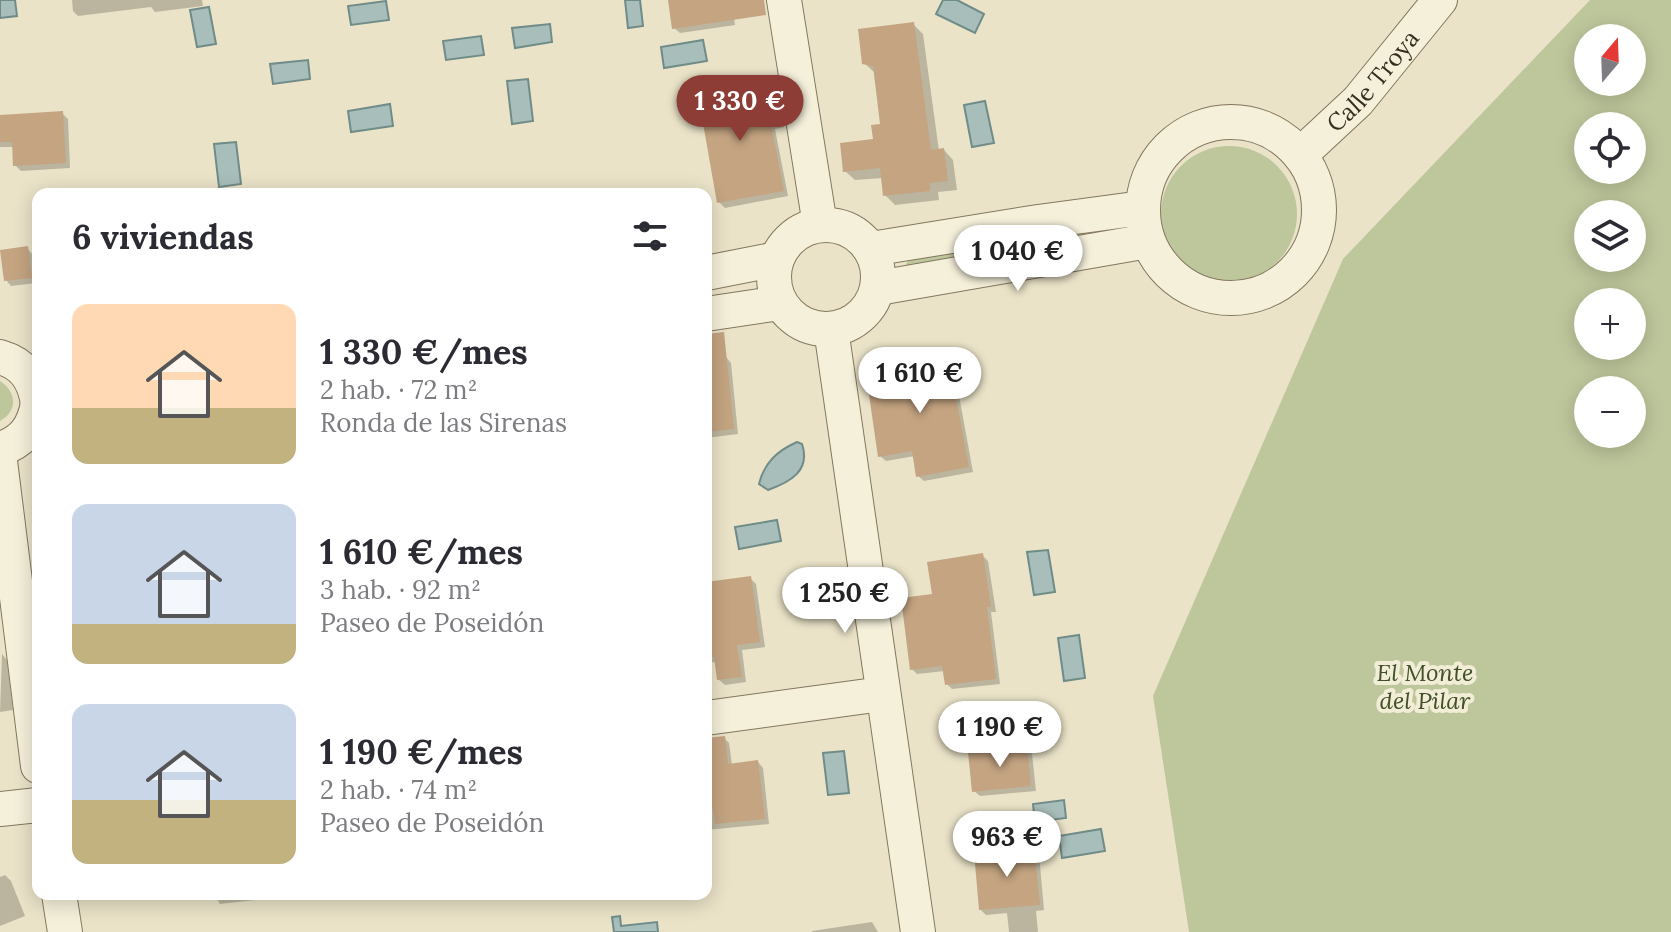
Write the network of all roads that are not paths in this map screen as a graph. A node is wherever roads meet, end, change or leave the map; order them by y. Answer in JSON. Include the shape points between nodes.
{"nodes":[{"id":1,"x":784,"y":0,"type":"edge"},
{"id":2,"x":1440,"y":0,"type":"edge"},
{"id":3,"x":1300,"y":155,"type":"junction"},
{"id":4,"x":820,"y":225,"type":"junction"},
{"id":5,"x":1145,"y":225,"type":"junction"},
{"id":6,"x":871,"y":249,"type":"junction"},
{"id":7,"x":777,"y":259,"type":"junction"},
{"id":8,"x":712,"y":272,"type":"edge"},
{"id":9,"x":878,"y":288,"type":"junction"},
{"id":10,"x":780,"y":303,"type":"junction"},
{"id":11,"x":712,"y":313,"type":"edge"},
{"id":12,"x":831,"y":329,"type":"junction"},
{"id":13,"x":0,"y":357,"type":"edge"},
{"id":14,"x":32,"y":389,"type":"edge"},
{"id":15,"x":32,"y":409,"type":"edge"},
{"id":16,"x":0,"y":449,"type":"edge"},
{"id":17,"x":0,"y":461,"type":"edge"},
{"id":18,"x":882,"y":694,"type":"junction"},
{"id":19,"x":712,"y":717,"type":"edge"},
{"id":20,"x":32,"y":718,"type":"edge"},
{"id":21,"x":32,"y":806,"type":"edge"},
{"id":22,"x":0,"y":809,"type":"edge"},
{"id":23,"x":60,"y":900,"type":"edge"},
{"id":24,"x":65,"y":932,"type":"edge"},
{"id":25,"x":918,"y":932,"type":"edge"}],
"edges":[{"from":1,"to":4,"type":"street"},
{"from":2,"to":3,"type":"street","name":"Calle Troya","via":[[1358,101]]},
{"from":3,"to":5,"type":"street","via":[[1256,125],[1202,127],[1179,139],[1160,158],[1147,182]]},
{"from":3,"to":5,"type":"street","via":[[1319,204],[1317,231],[1291,276],[1268,291],[1243,298],[1213,297],[1185,286],[1163,267]]},
{"from":4,"to":6,"type":"street","via":[[849,229]]},
{"from":4,"to":7,"type":"street","via":[[793,236]]},
{"from":5,"to":6,"type":"street","via":[[1038,222]]},
{"from":5,"to":9,"type":"street"},
{"from":6,"to":9,"type":"street"},
{"from":7,"to":8,"type":"street"},
{"from":7,"to":10,"type":"street","via":[[775,289]]},
{"from":9,"to":12,"type":"street","via":[[862,316]]},
{"from":10,"to":11,"type":"street"},
{"from":10,"to":12,"type":"street","via":[[802,323]]},
{"from":12,"to":18,"type":"street"},
{"from":13,"to":14,"type":"street","via":[[21,366]]},
{"from":15,"to":16,"type":"street","via":[[22,438]]},
{"from":17,"to":20,"type":"street"},
{"from":18,"to":19,"type":"street"},
{"from":18,"to":25,"type":"street"},
{"from":21,"to":22,"type":"street"},
{"from":23,"to":24,"type":"street"}]}
